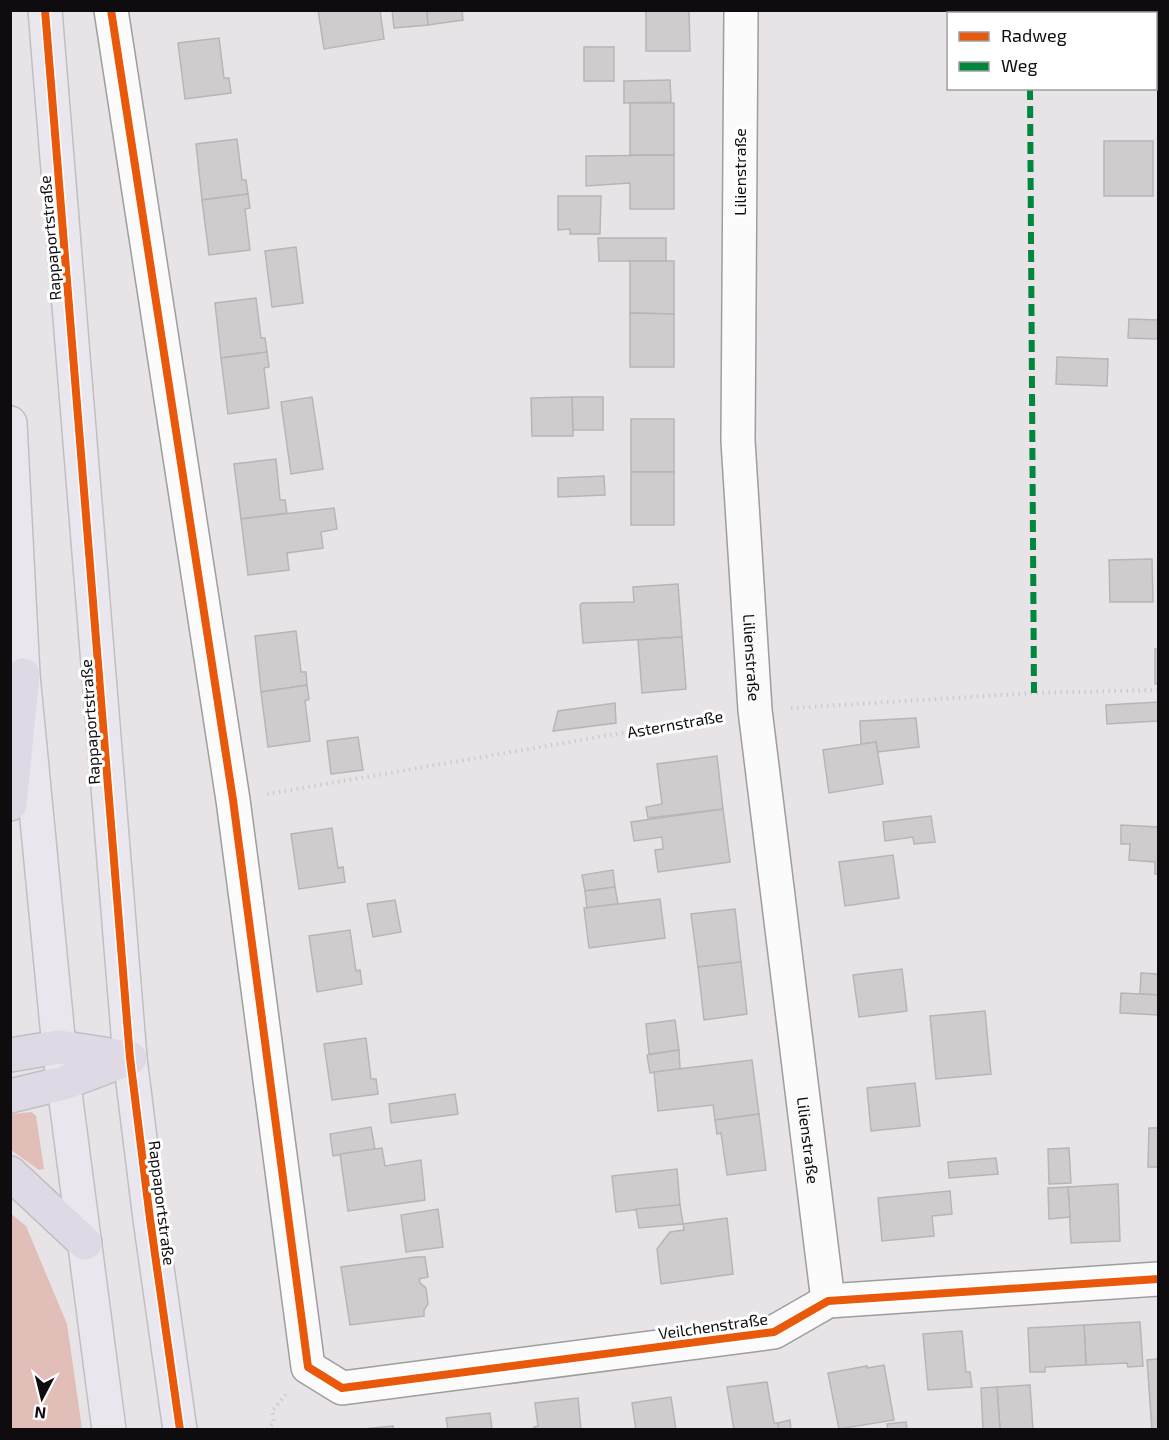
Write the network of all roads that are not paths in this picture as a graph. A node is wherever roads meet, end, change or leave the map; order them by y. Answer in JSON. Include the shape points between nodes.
{"nodes":[{"id":1,"x":45,"y":10,"type":"edge"},
{"id":2,"x":111,"y":10,"type":"edge"},
{"id":3,"x":741,"y":10,"type":"edge"},
{"id":4,"x":10,"y":423,"type":"edge"},
{"id":5,"x":23,"y":675,"type":"junction"},
{"id":6,"x":10,"y":804,"type":"edge"},
{"id":7,"x":59,"y":1047,"type":"junction"},
{"id":8,"x":10,"y":1055,"type":"edge"},
{"id":9,"x":130,"y":1058,"type":"junction"},
{"id":10,"x":64,"y":1083,"type":"junction"},
{"id":11,"x":10,"y":1096,"type":"edge"},
{"id":12,"x":10,"y":1173,"type":"edge"},
{"id":13,"x":84,"y":1243,"type":"junction"},
{"id":14,"x":1158,"y":1279,"type":"edge"},
{"id":15,"x":828,"y":1301,"type":"junction"},
{"id":16,"x":109,"y":1430,"type":"edge"},
{"id":17,"x":180,"y":1430,"type":"edge"}],
"edges":[{"from":1,"to":9,"type":"main road","name":"Rappaportstraße"},
{"from":2,"to":15,"type":"street","name":"Veilchenstraße","via":[[233,800],[308,1367],[342,1388],[774,1332]]},
{"from":3,"to":15,"type":"street","name":"Lilienstraße","via":[[738,441],[755,710]]},
{"from":4,"to":5,"type":"main road"},
{"from":5,"to":6,"type":"highway"},
{"from":5,"to":7,"type":"main road"},
{"from":7,"to":8,"type":"highway"},
{"from":7,"to":9,"type":"highway"},
{"from":7,"to":10,"type":"main road"},
{"from":9,"to":10,"type":"highway"},
{"from":9,"to":17,"type":"main road","name":"Rappaportstraße"},
{"from":10,"to":11,"type":"highway"},
{"from":10,"to":13,"type":"main road"},
{"from":12,"to":13,"type":"highway"},
{"from":13,"to":16,"type":"main road"},
{"from":14,"to":15,"type":"street","name":"Veilchenstraße"}]}
